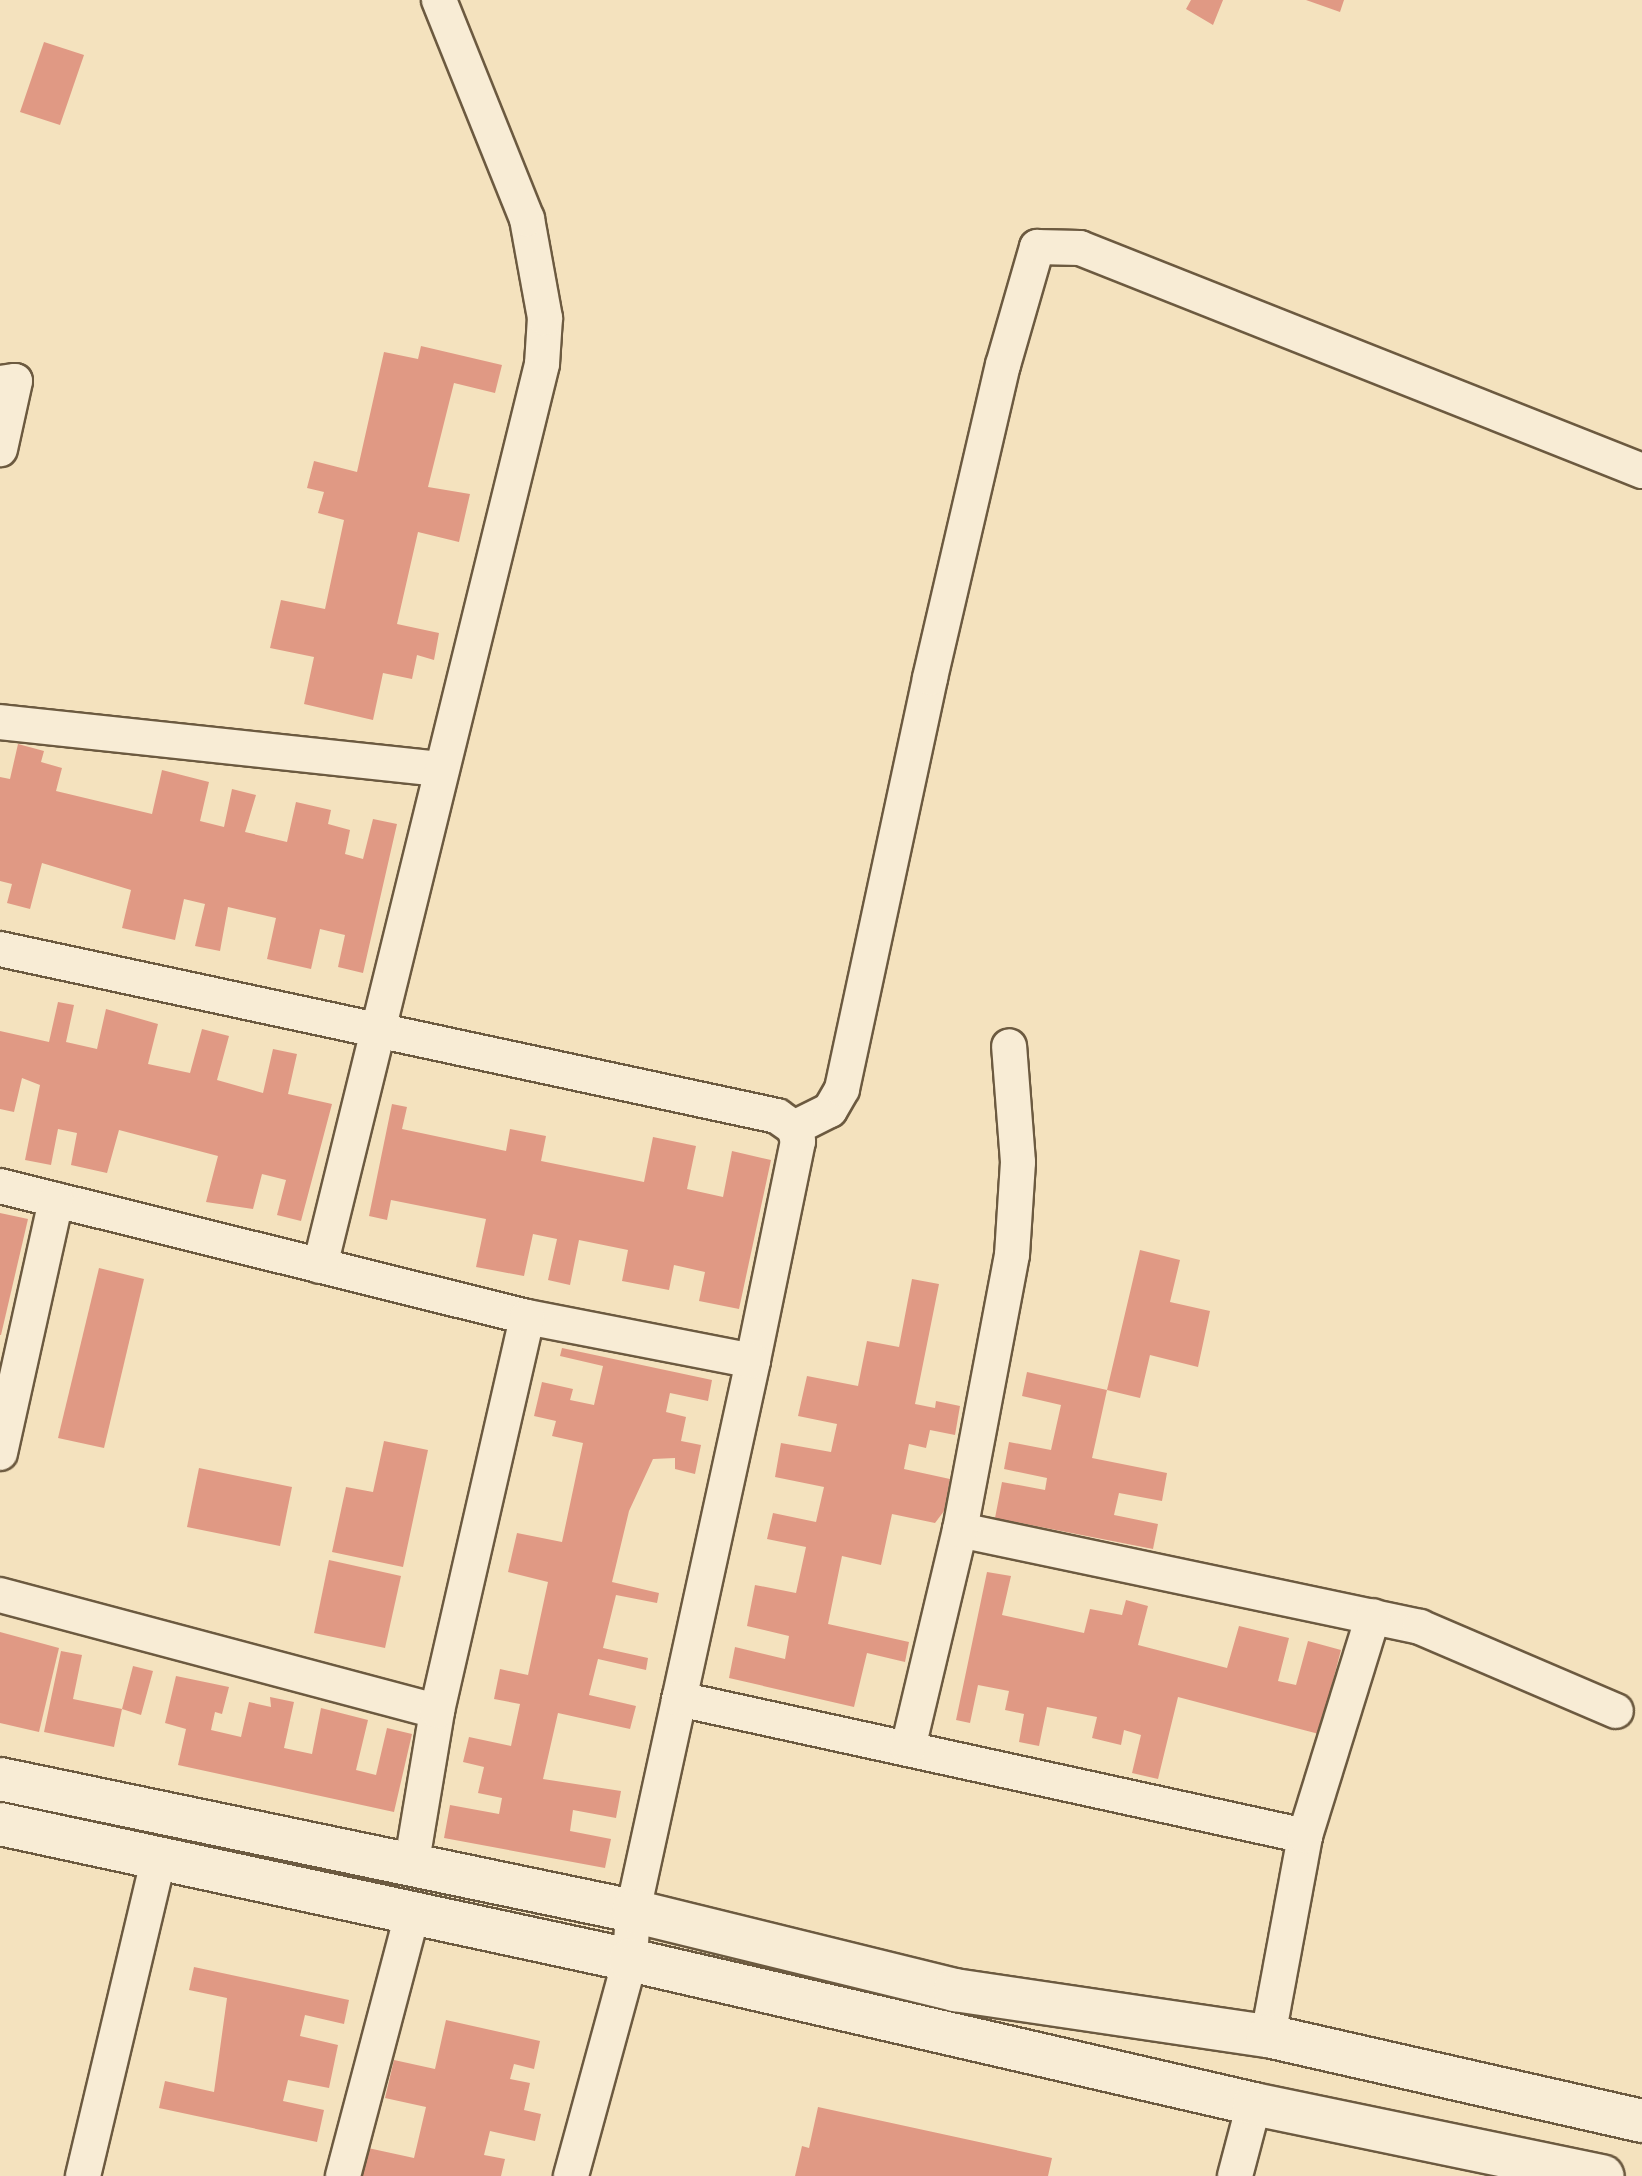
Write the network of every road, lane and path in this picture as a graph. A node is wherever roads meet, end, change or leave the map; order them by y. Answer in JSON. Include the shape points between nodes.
{"nodes":[{"id":1,"x":439,"y":0,"type":"edge"},
{"id":2,"x":0,"y":383,"type":"edge"},
{"id":3,"x":0,"y":449,"type":"edge"},
{"id":4,"x":1642,"y":471,"type":"edge"},
{"id":5,"x":0,"y":722,"type":"edge"},
{"id":6,"x":442,"y":769,"type":"junction"},
{"id":7,"x":0,"y":949,"type":"edge"},
{"id":8,"x":376,"y":1033,"type":"junction"},
{"id":9,"x":1009,"y":1046,"type":"dead end"},
{"id":10,"x":794,"y":1128,"type":"junction"},
{"id":11,"x":0,"y":1186,"type":"edge"},
{"id":12,"x":56,"y":1200,"type":"junction"},
{"id":13,"x":320,"y":1266,"type":"junction"},
{"id":14,"x":527,"y":1317,"type":"junction"},
{"id":15,"x":753,"y":1361,"type":"junction"},
{"id":16,"x":0,"y":1453,"type":"edge"},
{"id":17,"x":960,"y":1530,"type":"junction"},
{"id":18,"x":0,"y":1595,"type":"edge"},
{"id":19,"x":1373,"y":1616,"type":"junction"},
{"id":20,"x":679,"y":1699,"type":"junction"},
{"id":21,"x":437,"y":1711,"type":"junction"},
{"id":22,"x":1616,"y":1711,"type":"dead end"},
{"id":23,"x":908,"y":1748,"type":"junction"},
{"id":24,"x":0,"y":1779,"type":"edge"},
{"id":25,"x":0,"y":1824,"type":"edge"},
{"id":26,"x":1305,"y":1836,"type":"junction"},
{"id":27,"x":158,"y":1861,"type":"junction"},
{"id":28,"x":411,"y":1867,"type":"junction"},
{"id":29,"x":633,"y":1911,"type":"junction"},
{"id":30,"x":412,"y":1914,"type":"junction"},
{"id":31,"x":630,"y":1960,"type":"junction"},
{"id":32,"x":1268,"y":2036,"type":"junction"},
{"id":33,"x":1254,"y":2104,"type":"junction"},
{"id":34,"x":1642,"y":2121,"type":"edge"},
{"id":35,"x":83,"y":2176,"type":"edge"},
{"id":36,"x":343,"y":2176,"type":"edge"},
{"id":37,"x":571,"y":2176,"type":"edge"},
{"id":38,"x":1235,"y":2176,"type":"edge"},
{"id":39,"x":1603,"y":2176,"type":"edge"}],
"edges":[{"from":1,"to":6,"type":"street","via":[[527,219],[545,318],[542,364]]},
{"from":2,"to":3,"type":"street","via":[[15,381]]},
{"from":4,"to":10,"type":"street","via":[[1080,248],[1037,247],[1007,350],[930,678],[842,1089],[830,1110]]},
{"from":5,"to":6,"type":"street"},
{"from":6,"to":8,"type":"street"},
{"from":7,"to":8,"type":"street"},
{"from":8,"to":10,"type":"street","via":[[777,1116]]},
{"from":8,"to":13,"type":"street"},
{"from":9,"to":17,"type":"street","via":[[1018,1162],[1012,1255]]},
{"from":10,"to":15,"type":"street","via":[[798,1141]]},
{"from":11,"to":12,"type":"street"},
{"from":12,"to":13,"type":"street"},
{"from":12,"to":16,"type":"street"},
{"from":13,"to":14,"type":"street"},
{"from":14,"to":15,"type":"street"},
{"from":14,"to":21,"type":"street"},
{"from":15,"to":20,"type":"street"},
{"from":17,"to":19,"type":"street"},
{"from":17,"to":23,"type":"street"},
{"from":18,"to":21,"type":"street"},
{"from":19,"to":22,"type":"street","via":[[1420,1627]]},
{"from":19,"to":26,"type":"street"},
{"from":20,"to":23,"type":"street"},
{"from":20,"to":29,"type":"street"},
{"from":21,"to":28,"type":"street"},
{"from":23,"to":26,"type":"street"},
{"from":24,"to":28,"type":"street"},
{"from":25,"to":27,"type":"street"},
{"from":26,"to":32,"type":"street"},
{"from":27,"to":30,"type":"street"},
{"from":27,"to":35,"type":"street"},
{"from":28,"to":29,"type":"street"},
{"from":29,"to":31,"type":"street"},
{"from":29,"to":32,"type":"street","via":[[955,1990]]},
{"from":30,"to":31,"type":"street"},
{"from":30,"to":36,"type":"street"},
{"from":31,"to":33,"type":"street"},
{"from":31,"to":37,"type":"street"},
{"from":32,"to":34,"type":"street"},
{"from":33,"to":38,"type":"street"},
{"from":33,"to":39,"type":"street"}]}
